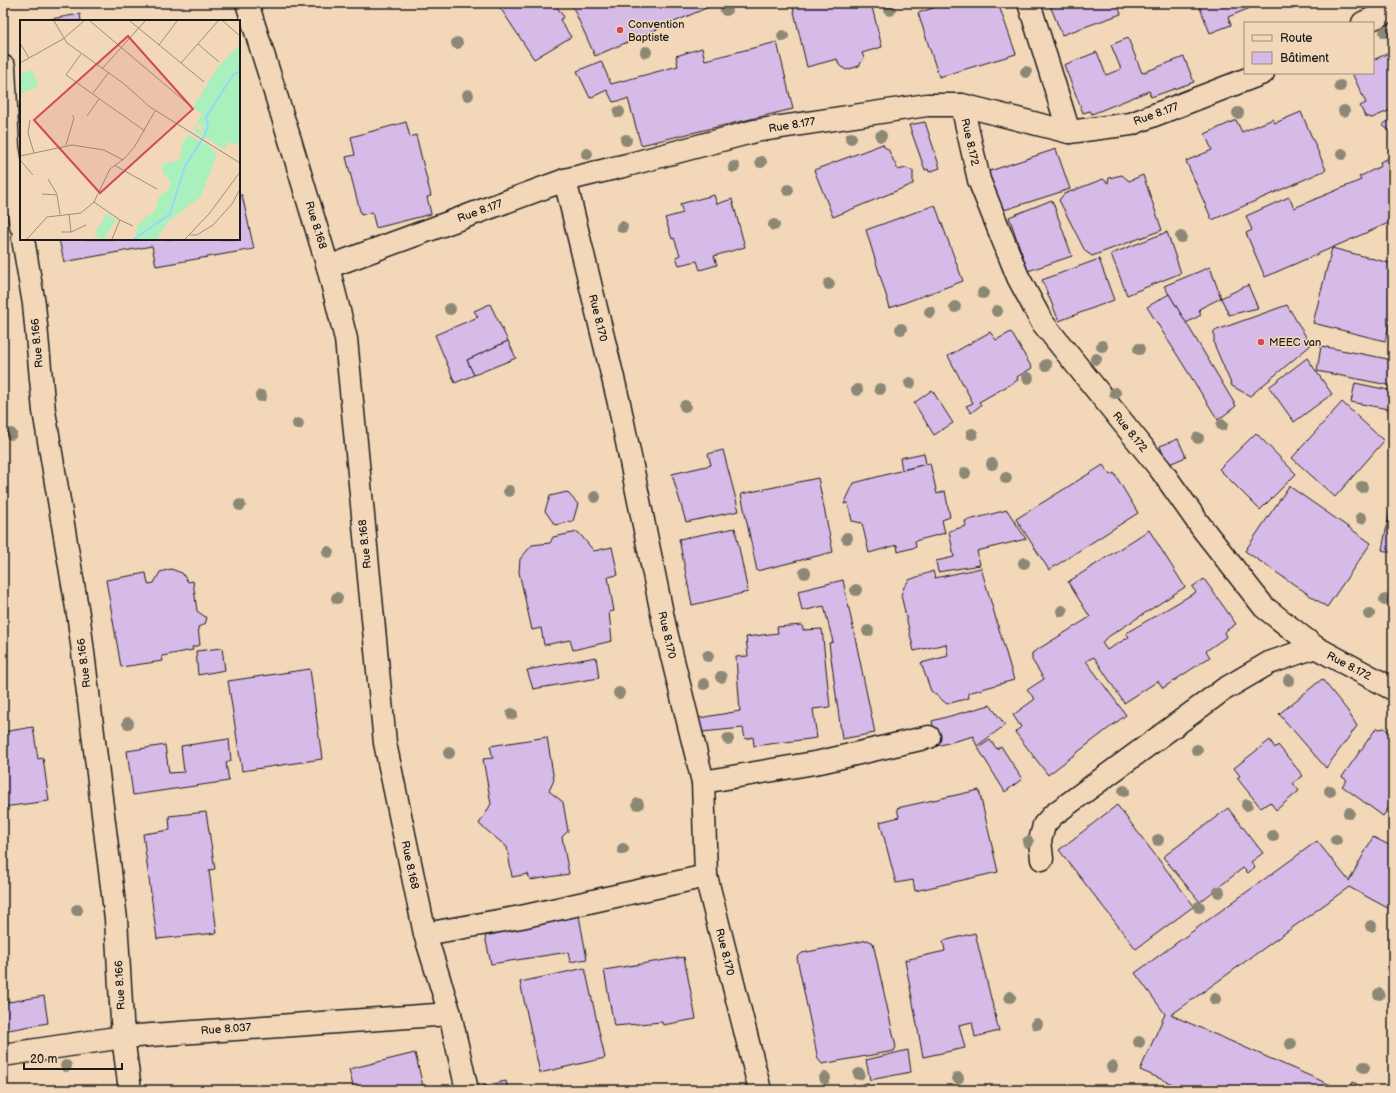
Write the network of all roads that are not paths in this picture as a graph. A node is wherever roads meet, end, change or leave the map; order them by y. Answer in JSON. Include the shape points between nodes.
{"nodes":[{"id":1,"x":247,"y":3,"type":"edge"},
{"id":2,"x":1030,"y":3,"type":"edge"},
{"id":3,"x":1393,"y":9,"type":"edge"},
{"id":4,"x":1366,"y":22,"type":"edge"},
{"id":5,"x":4,"y":67,"type":"dead end"},
{"id":6,"x":1259,"y":74,"type":"edge"},
{"id":7,"x":962,"y":105,"type":"junction"},
{"id":8,"x":1069,"y":132,"type":"junction"},
{"id":9,"x":565,"y":180,"type":"junction"},
{"id":10,"x":20,"y":220,"type":"edge"},
{"id":11,"x":23,"y":240,"type":"edge"},
{"id":12,"x":328,"y":267,"type":"junction"},
{"id":13,"x":1315,"y":648,"type":"junction"},
{"id":14,"x":1393,"y":690,"type":"edge"},
{"id":15,"x":929,"y":737,"type":"dead end"},
{"id":16,"x":703,"y":782,"type":"junction"},
{"id":17,"x":1042,"y":859,"type":"dead end"},
{"id":18,"x":706,"y":876,"type":"junction"},
{"id":19,"x":425,"y":934,"type":"junction"},
{"id":20,"x":450,"y":1014,"type":"junction"},
{"id":21,"x":123,"y":1036,"type":"junction"},
{"id":22,"x":3,"y":1055,"type":"edge"},
{"id":23,"x":130,"y":1090,"type":"edge"},
{"id":24,"x":467,"y":1090,"type":"edge"},
{"id":25,"x":760,"y":1090,"type":"edge"}],
"edges":[{"from":1,"to":12,"type":"street","name":"Rue 8.168"},
{"from":2,"to":8,"type":"street"},
{"from":3,"to":4,"type":"street"},
{"from":5,"to":10,"type":"street","via":[[8,146]]},
{"from":6,"to":8,"type":"street","name":"Rue 8.177","via":[[1131,124]]},
{"from":7,"to":8,"type":"street","name":"Rue 8.177"},
{"from":7,"to":9,"type":"street","name":"Rue 8.177","via":[[927,105],[755,131]]},
{"from":7,"to":13,"type":"street","name":"Rue 8.172","via":[[979,180],[1018,277],[1042,322],[1160,470],[1264,607]]},
{"from":9,"to":12,"type":"street","name":"Rue 8.177"},
{"from":9,"to":16,"type":"street","name":"Rue 8.170","via":[[618,403],[665,628]]},
{"from":11,"to":21,"type":"street","name":"Rue 8.166","via":[[34,304],[44,412],[79,620],[116,919]]},
{"from":12,"to":19,"type":"street","name":"Rue 8.168","via":[[346,339],[385,743]]},
{"from":13,"to":14,"type":"street","name":"Rue 8.172"},
{"from":13,"to":17,"type":"street","via":[[1269,663],[1223,690],[1053,815],[1044,825],[1040,841]]},
{"from":15,"to":16,"type":"street","via":[[820,762]]},
{"from":16,"to":18,"type":"street","name":"Rue 8.170"},
{"from":18,"to":19,"type":"street"},
{"from":18,"to":25,"type":"street","name":"Rue 8.170"},
{"from":19,"to":20,"type":"street","name":"Rue 8.168"},
{"from":20,"to":21,"type":"street","name":"Rue 8.037"},
{"from":20,"to":24,"type":"street","name":"Rue 8.168"},
{"from":21,"to":22,"type":"street","name":"Rue 8.037"},
{"from":21,"to":23,"type":"street","name":"Rue 8.166"}]}
